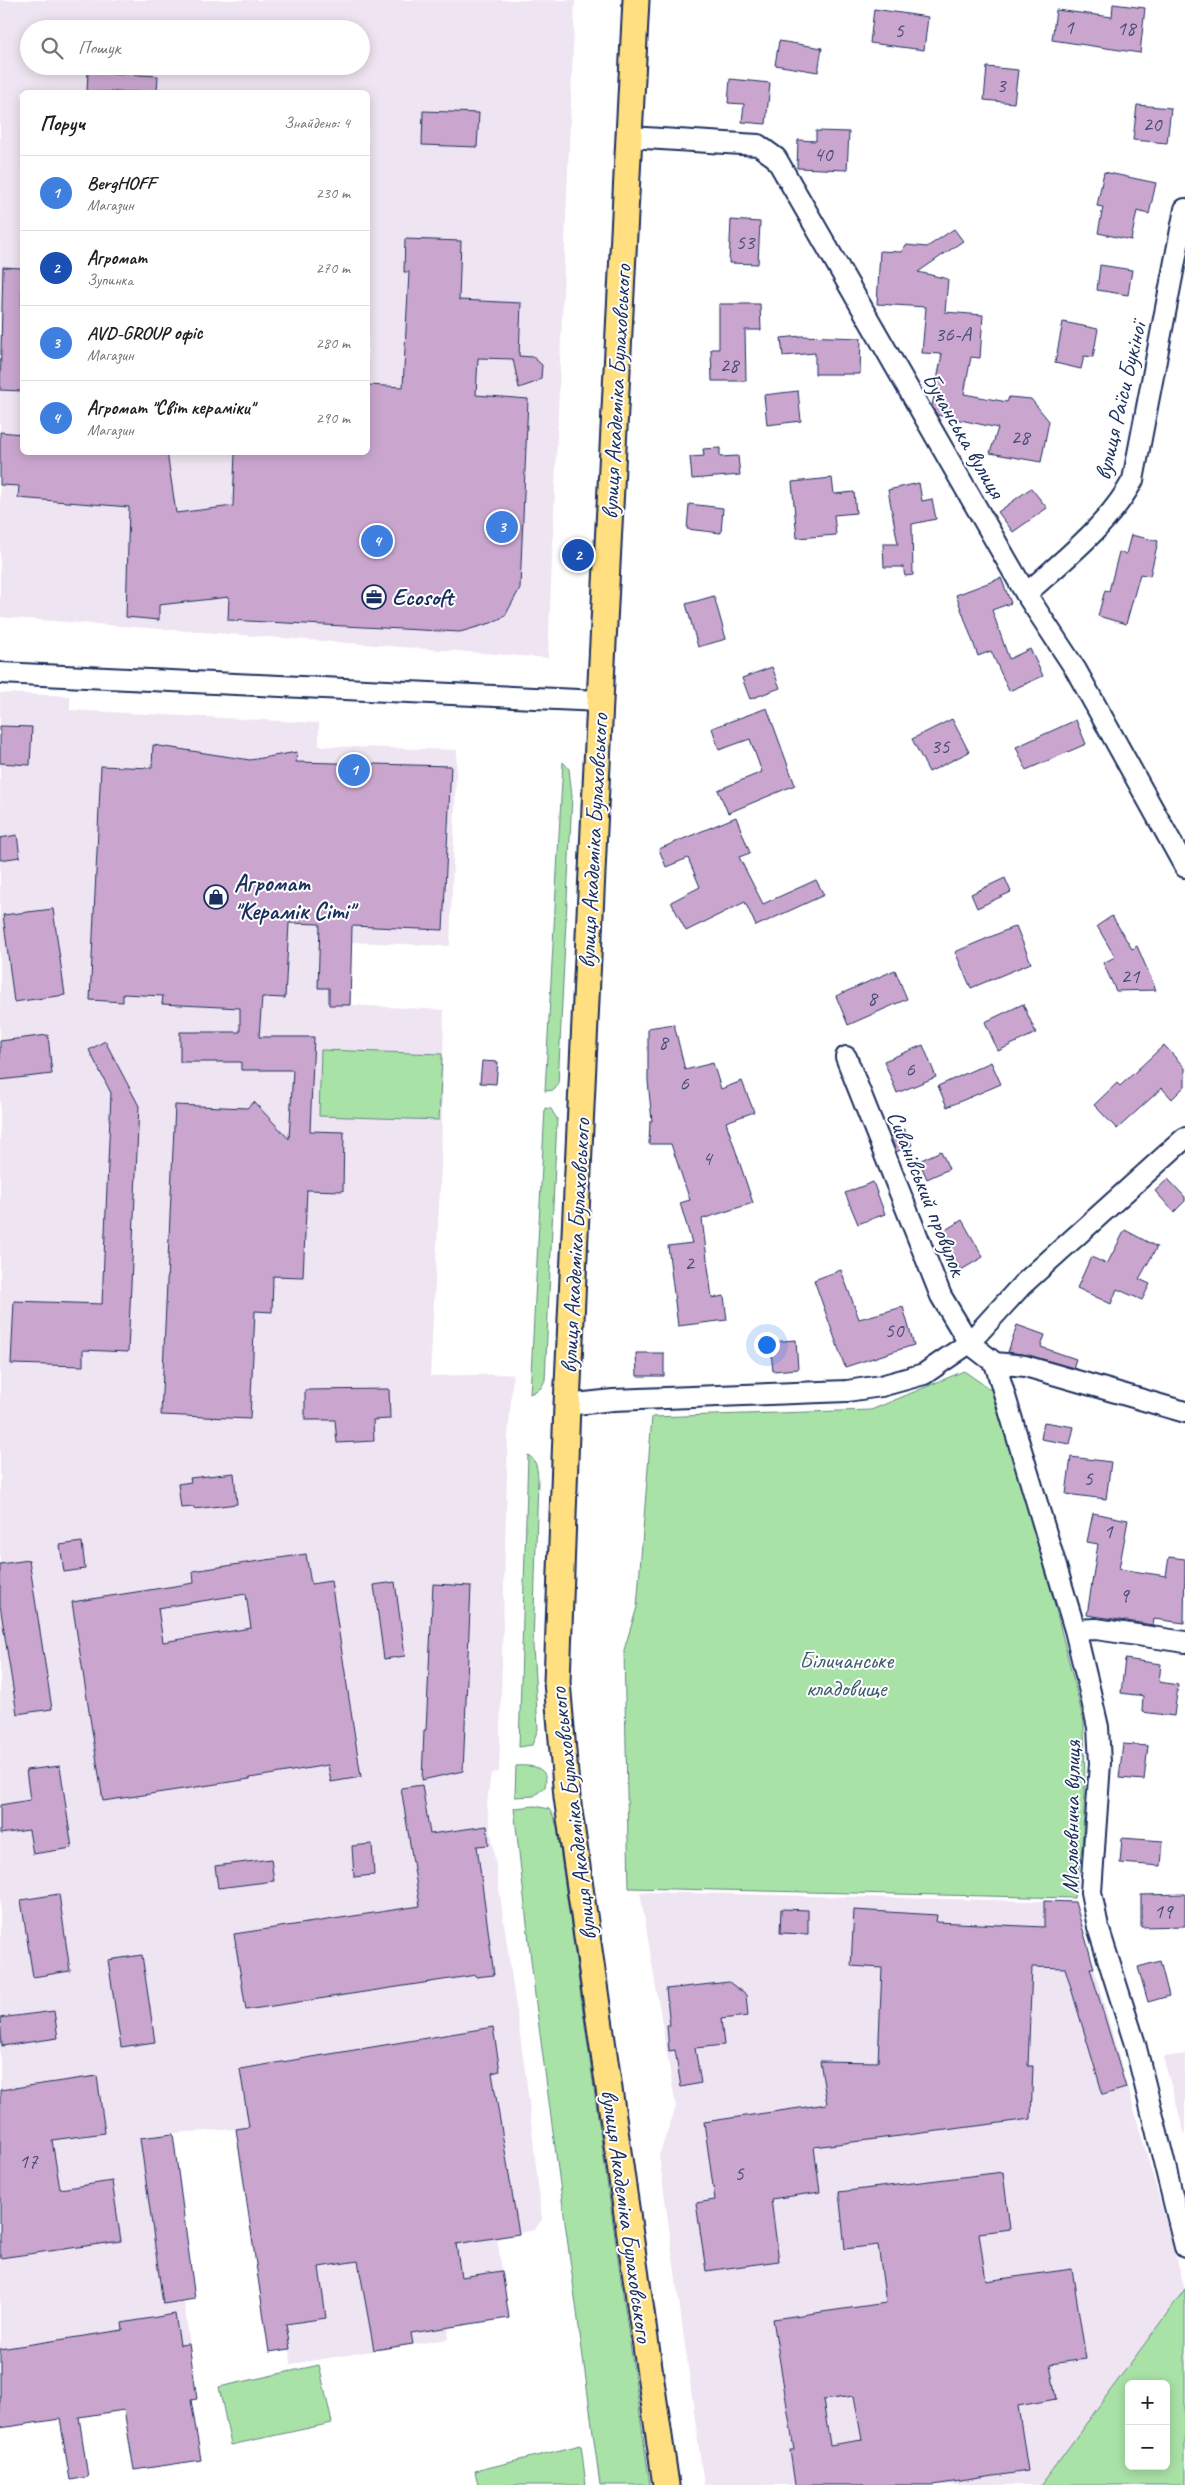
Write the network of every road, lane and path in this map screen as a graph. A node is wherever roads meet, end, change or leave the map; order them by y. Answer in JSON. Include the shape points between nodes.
{"nodes":[{"id":1,"x":636,"y":0,"type":"edge"},
{"id":2,"x":629,"y":138,"type":"junction"},
{"id":3,"x":1185,"y":209,"type":"edge"},
{"id":4,"x":1026,"y":594,"type":"junction"},
{"id":5,"x":0,"y":672,"type":"edge"},
{"id":6,"x":600,"y":701,"type":"junction"},
{"id":7,"x":1185,"y":867,"type":"edge"},
{"id":8,"x":846,"y":1057,"type":"dead end"},
{"id":9,"x":1185,"y":1138,"type":"edge"},
{"id":10,"x":969,"y":1343,"type":"junction"},
{"id":11,"x":995,"y":1363,"type":"junction"},
{"id":12,"x":567,"y":1405,"type":"junction"},
{"id":13,"x":1185,"y":1412,"type":"edge"},
{"id":14,"x":1075,"y":1630,"type":"junction"},
{"id":15,"x":1185,"y":1642,"type":"edge"},
{"id":16,"x":1185,"y":2247,"type":"edge"},
{"id":17,"x":666,"y":2485,"type":"edge"}],
"edges":[{"from":1,"to":2,"type":"main road","name":"вулиця Академіка Булаховського"},
{"from":2,"to":4,"type":"street","name":"Бучанська вулиця","via":[[758,146],[776,158]]},
{"from":2,"to":6,"type":"main road","name":"вулиця Академіка Булаховського"},
{"from":3,"to":4,"type":"street","name":"вулиця Раїси Букіної","via":[[1133,480],[1121,502],[1098,528]]},
{"from":4,"to":7,"type":"street","name":"Бучанська вулиця","via":[[1076,670]]},
{"from":5,"to":6,"type":"street"},
{"from":6,"to":12,"type":"main road","name":"вулиця Академіка Булаховського"},
{"from":8,"to":10,"type":"street","name":"Сиванівський провулок","via":[[942,1296]]},
{"from":9,"to":10,"type":"street","via":[[1022,1285]]},
{"from":10,"to":11,"type":"street"},
{"from":10,"to":12,"type":"street","via":[[924,1374],[881,1386],[847,1391],[612,1400]]},
{"from":11,"to":13,"type":"street","via":[[1024,1366]]},
{"from":11,"to":14,"type":"street","name":"Мальовнича вулиця"},
{"from":12,"to":17,"type":"main road","name":"вулиця Академіка Булаховського","via":[[557,1682],[562,1756]]},
{"from":14,"to":15,"type":"street","via":[[1096,1629]]},
{"from":14,"to":16,"type":"street","name":"Мальовнича вулиця","via":[[1098,1727],[1100,1763],[1092,1869],[1096,1918],[1135,2044]]}]}
